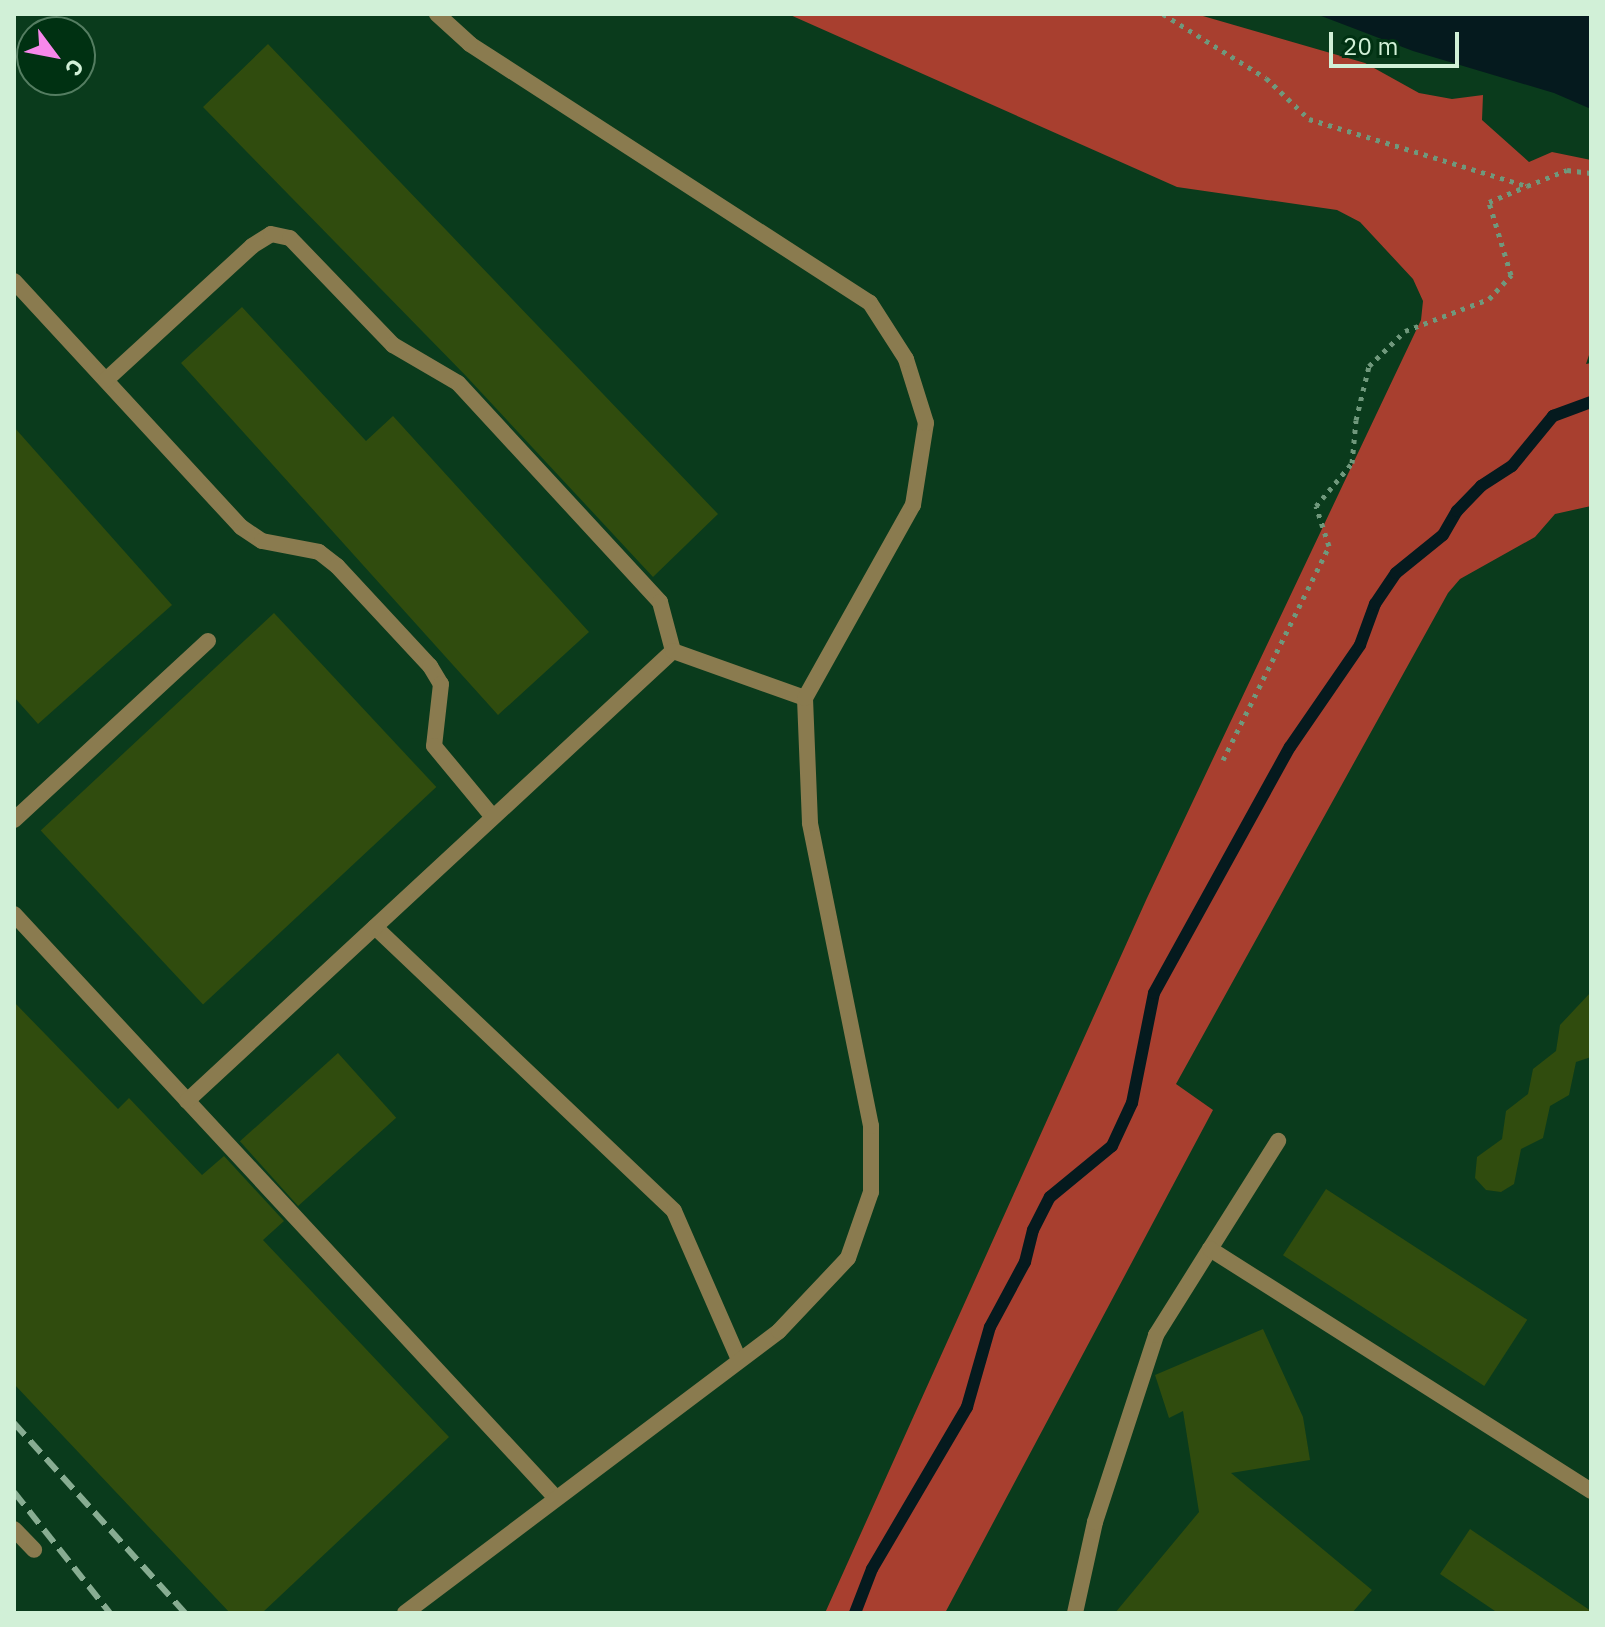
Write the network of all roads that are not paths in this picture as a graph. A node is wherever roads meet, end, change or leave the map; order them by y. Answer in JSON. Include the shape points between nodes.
{"nodes":[{"id":1,"x":437,"y":14,"type":"edge"},
{"id":2,"x":14,"y":281,"type":"edge"},
{"id":3,"x":106,"y":380,"type":"junction"},
{"id":4,"x":208,"y":641,"type":"dead end"},
{"id":5,"x":673,"y":651,"type":"junction"},
{"id":6,"x":805,"y":698,"type":"junction"},
{"id":7,"x":493,"y":817,"type":"junction"},
{"id":8,"x":14,"y":820,"type":"edge"},
{"id":9,"x":14,"y":914,"type":"edge"},
{"id":10,"x":375,"y":927,"type":"junction"},
{"id":11,"x":187,"y":1101,"type":"junction"},
{"id":12,"x":1278,"y":1141,"type":"dead end"},
{"id":13,"x":1210,"y":1249,"type":"junction"},
{"id":14,"x":739,"y":1360,"type":"junction"},
{"id":15,"x":1591,"y":1491,"type":"edge"},
{"id":16,"x":555,"y":1497,"type":"junction"},
{"id":17,"x":14,"y":1529,"type":"edge"},
{"id":18,"x":34,"y":1550,"type":"dead end"},
{"id":19,"x":405,"y":1613,"type":"edge"},
{"id":20,"x":1075,"y":1613,"type":"edge"}],
"edges":[{"from":1,"to":6,"type":"lane","via":[[470,44],[870,303],[906,359],[926,423],[913,505]]},
{"from":2,"to":3,"type":"lane"},
{"from":3,"to":5,"type":"lane","via":[[252,246],[271,234],[290,238],[393,345],[458,383],[660,602]]},
{"from":3,"to":7,"type":"lane","via":[[241,527],[262,541],[319,552],[430,666],[441,684],[434,746]]},
{"from":4,"to":8,"type":"lane"},
{"from":5,"to":6,"type":"lane"},
{"from":5,"to":7,"type":"lane"},
{"from":6,"to":14,"type":"lane","via":[[810,823],[871,1126],[871,1192],[848,1258],[779,1331]]},
{"from":7,"to":10,"type":"lane"},
{"from":9,"to":11,"type":"lane"},
{"from":10,"to":11,"type":"lane"},
{"from":10,"to":14,"type":"lane","via":[[674,1211]]},
{"from":11,"to":16,"type":"lane"},
{"from":12,"to":13,"type":"lane"},
{"from":13,"to":15,"type":"lane"},
{"from":13,"to":20,"type":"lane","via":[[1156,1335],[1095,1522]]},
{"from":14,"to":16,"type":"lane"},
{"from":16,"to":19,"type":"lane"},
{"from":17,"to":18,"type":"lane"}]}
